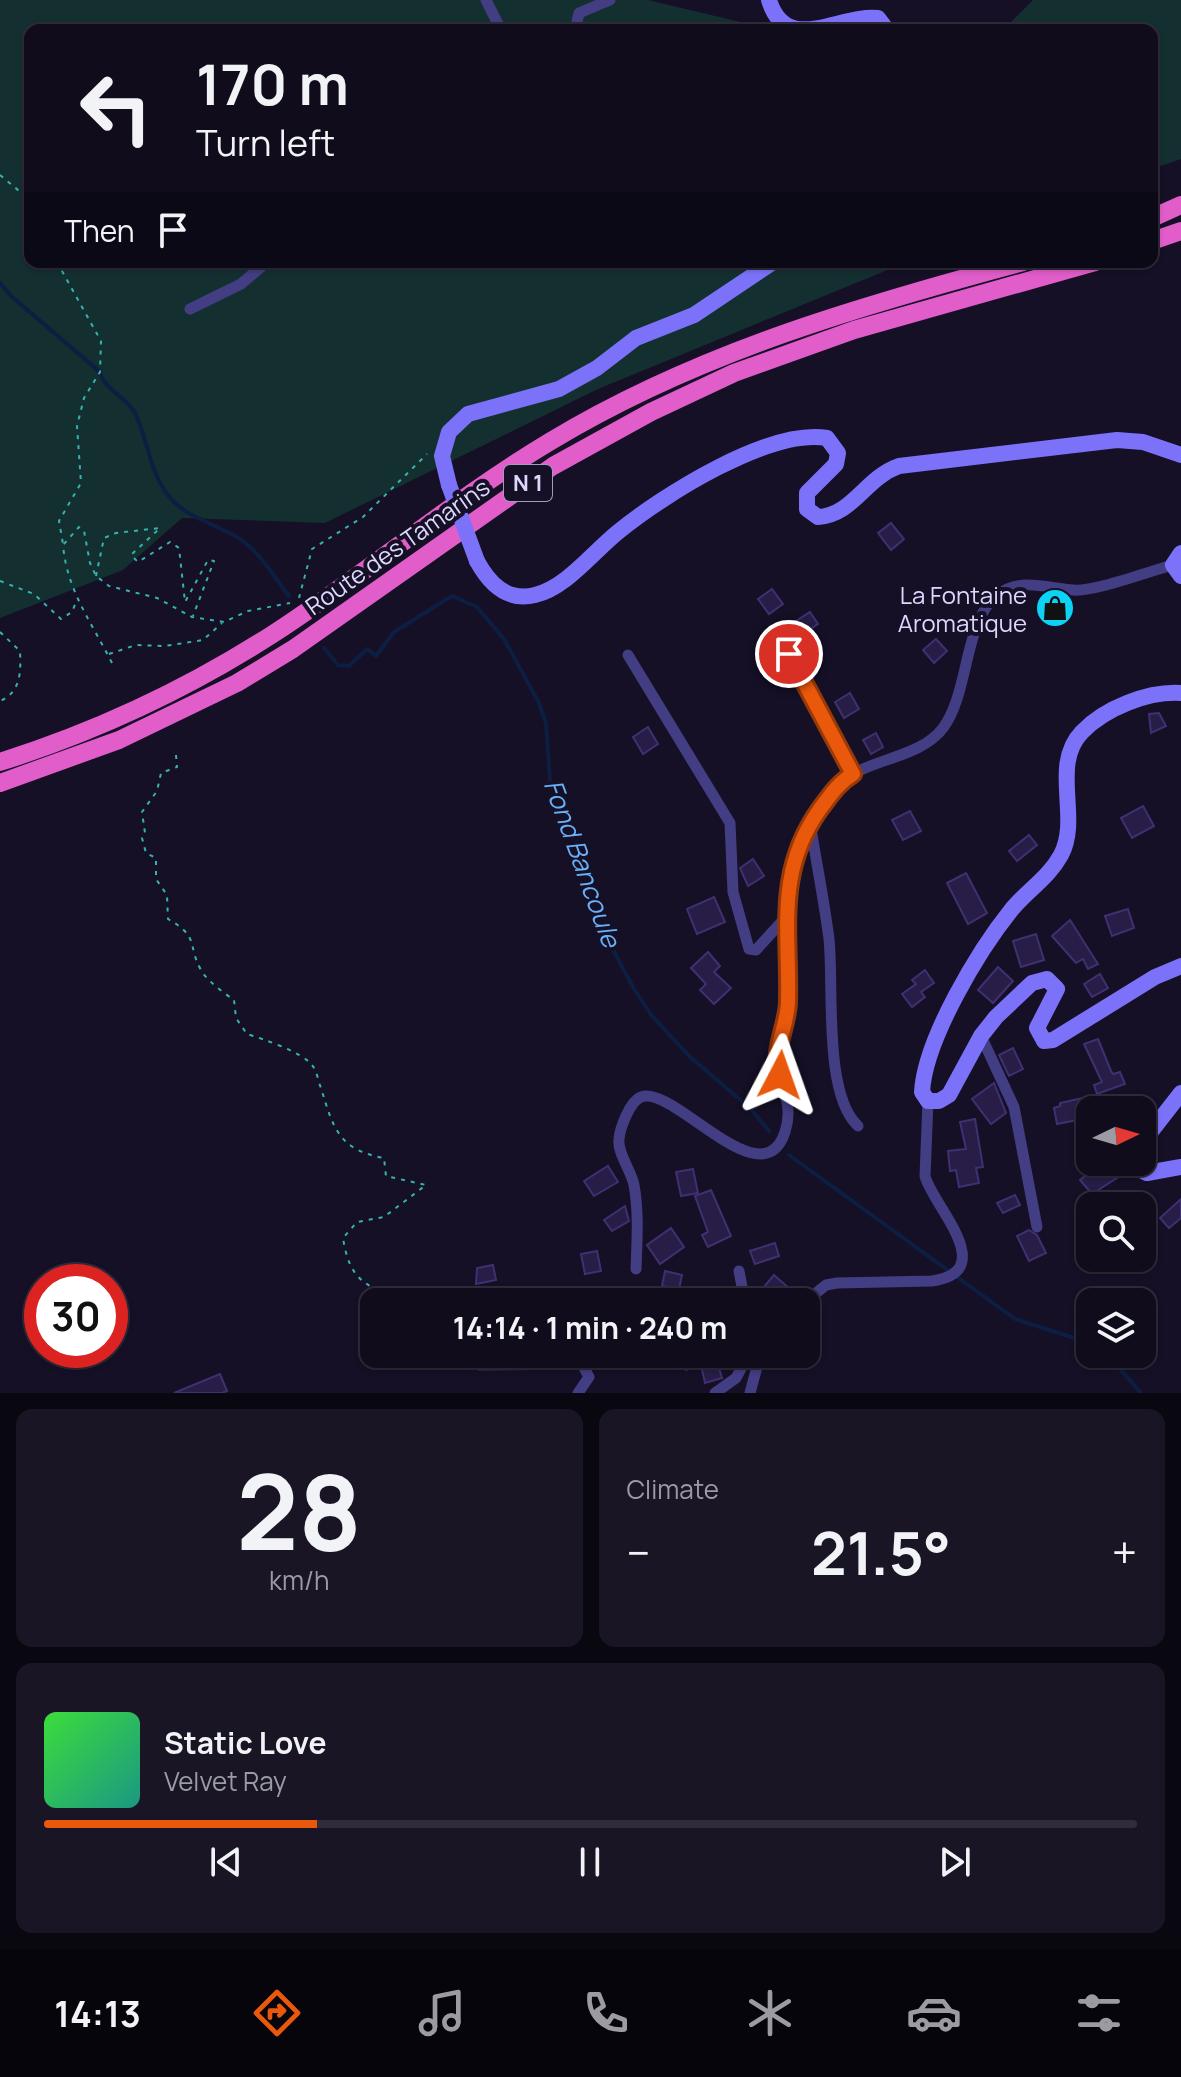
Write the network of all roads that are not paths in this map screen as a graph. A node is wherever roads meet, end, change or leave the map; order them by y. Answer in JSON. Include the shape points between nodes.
{"nodes":[{"id":1,"x":486,"y":0,"type":"edge"},
{"id":2,"x":610,"y":0,"type":"edge"},
{"id":3,"x":769,"y":0,"type":"edge"},
{"id":4,"x":498,"y":24,"type":"edge"},
{"id":5,"x":576,"y":24,"type":"edge"},
{"id":6,"x":786,"y":24,"type":"edge"},
{"id":7,"x":835,"y":24,"type":"edge"},
{"id":8,"x":882,"y":24,"type":"edge"},
{"id":9,"x":1181,"y":205,"type":"edge"},
{"id":10,"x":1158,"y":215,"type":"edge"},
{"id":11,"x":1181,"y":231,"type":"edge"},
{"id":12,"x":1158,"y":239,"type":"edge"},
{"id":13,"x":260,"y":268,"type":"edge"},
{"id":14,"x":764,"y":268,"type":"edge"},
{"id":15,"x":1000,"y":268,"type":"edge"},
{"id":16,"x":1074,"y":268,"type":"edge"},
{"id":17,"x":190,"y":309,"type":"dead end"},
{"id":18,"x":1181,"y":455,"type":"edge"},
{"id":19,"x":1178,"y":564,"type":"edge"},
{"id":20,"x":789,"y":654,"type":"dead end"},
{"id":21,"x":628,"y":655,"type":"dead end"},
{"id":22,"x":1181,"y":693,"type":"edge"},
{"id":23,"x":0,"y":762,"type":"edge"},
{"id":24,"x":853,"y":774,"type":"junction"},
{"id":25,"x":0,"y":783,"type":"edge"},
{"id":26,"x":810,"y":822,"type":"junction"},
{"id":27,"x":787,"y":916,"type":"junction"},
{"id":28,"x":1181,"y":966,"type":"edge"},
{"id":29,"x":981,"y":1036,"type":"junction"},
{"id":30,"x":1181,"y":1093,"type":"edge"},
{"id":31,"x":928,"y":1101,"type":"junction"},
{"id":32,"x":1156,"y":1125,"type":"edge"},
{"id":33,"x":858,"y":1126,"type":"dead end"},
{"id":34,"x":1181,"y":1167,"type":"edge"},
{"id":35,"x":1156,"y":1171,"type":"edge"},
{"id":36,"x":1037,"y":1227,"type":"dead end"},
{"id":37,"x":636,"y":1269,"type":"dead end"},
{"id":38,"x":739,"y":1271,"type":"dead end"},
{"id":39,"x":742,"y":1288,"type":"edge"},
{"id":40,"x":820,"y":1290,"type":"edge"},
{"id":41,"x":584,"y":1368,"type":"edge"},
{"id":42,"x":744,"y":1368,"type":"edge"},
{"id":43,"x":757,"y":1368,"type":"edge"},
{"id":44,"x":578,"y":1393,"type":"edge"},
{"id":45,"x":715,"y":1393,"type":"edge"},
{"id":46,"x":750,"y":1393,"type":"edge"}],
"edges":[{"from":1,"to":4,"type":"street"},
{"from":2,"to":5,"type":"street","via":[[579,13]]},
{"from":3,"to":6,"type":"main road","via":[[777,20]]},
{"from":7,"to":8,"type":"main road","via":[[863,16]]},
{"from":9,"to":10,"type":"highway"},
{"from":11,"to":12,"type":"highway"},
{"from":13,"to":17,"type":"street","via":[[241,284]]},
{"from":14,"to":18,"type":"main road","bridge":true,"via":[[694,315],[636,338],[559,389],[468,414],[449,432],[442,456],[449,485],[490,585],[532,596],[550,590],[620,530],[662,503],[740,457],[788,439],[827,438],[838,453],[836,464],[807,493],[807,509],[818,517],[841,511],[870,480],[899,466],[1105,440],[1143,442]]},
{"from":15,"to":23,"type":"highway","name":"Route des Tamarins","number":"N 1","via":[[884,299],[740,348],[637,393],[550,441],[273,634],[201,677],[37,751]]},
{"from":16,"to":25,"type":"highway","name":"Route des Tamarins","number":"N 1","via":[[854,330],[734,373],[651,412],[553,466],[237,683],[119,740]]},
{"from":19,"to":24,"type":"street","via":[[1077,591],[1035,584],[996,596],[978,629],[941,731],[919,747]]},
{"from":20,"to":24,"type":"street"},
{"from":21,"to":27,"type":"street","via":[[730,823],[733,892],[749,949],[756,950]]},
{"from":22,"to":31,"type":"main road","via":[[1146,695],[1125,704],[1082,732],[1071,749],[1069,830],[1062,854],[1003,921],[963,982],[925,1070],[922,1092]]},
{"from":24,"to":26,"type":"street","via":[[838,784]]},
{"from":26,"to":27,"type":"street","via":[[792,860]]},
{"from":26,"to":33,"type":"street","via":[[829,940],[838,1079],[845,1108]]},
{"from":27,"to":37,"type":"street","via":[[788,1006],[777,1056],[788,1114],[785,1131],[769,1149],[739,1150],[661,1099],[636,1099],[619,1139],[637,1202]]},
{"from":28,"to":29,"type":"main road","via":[[1044,1041],[1037,1028],[1057,989],[1047,979],[1039,980]]},
{"from":29,"to":31,"type":"main road","via":[[949,1095]]},
{"from":29,"to":36,"type":"street","via":[[1014,1107]]},
{"from":30,"to":32,"type":"main road"},
{"from":31,"to":40,"type":"street","via":[[925,1176],[959,1235],[959,1266],[943,1280],[837,1283]]},
{"from":34,"to":35,"type":"main road"},
{"from":38,"to":39,"type":"street"},
{"from":41,"to":44,"type":"street","via":[[589,1377]]},
{"from":42,"to":45,"type":"street"},
{"from":43,"to":46,"type":"street"}]}
